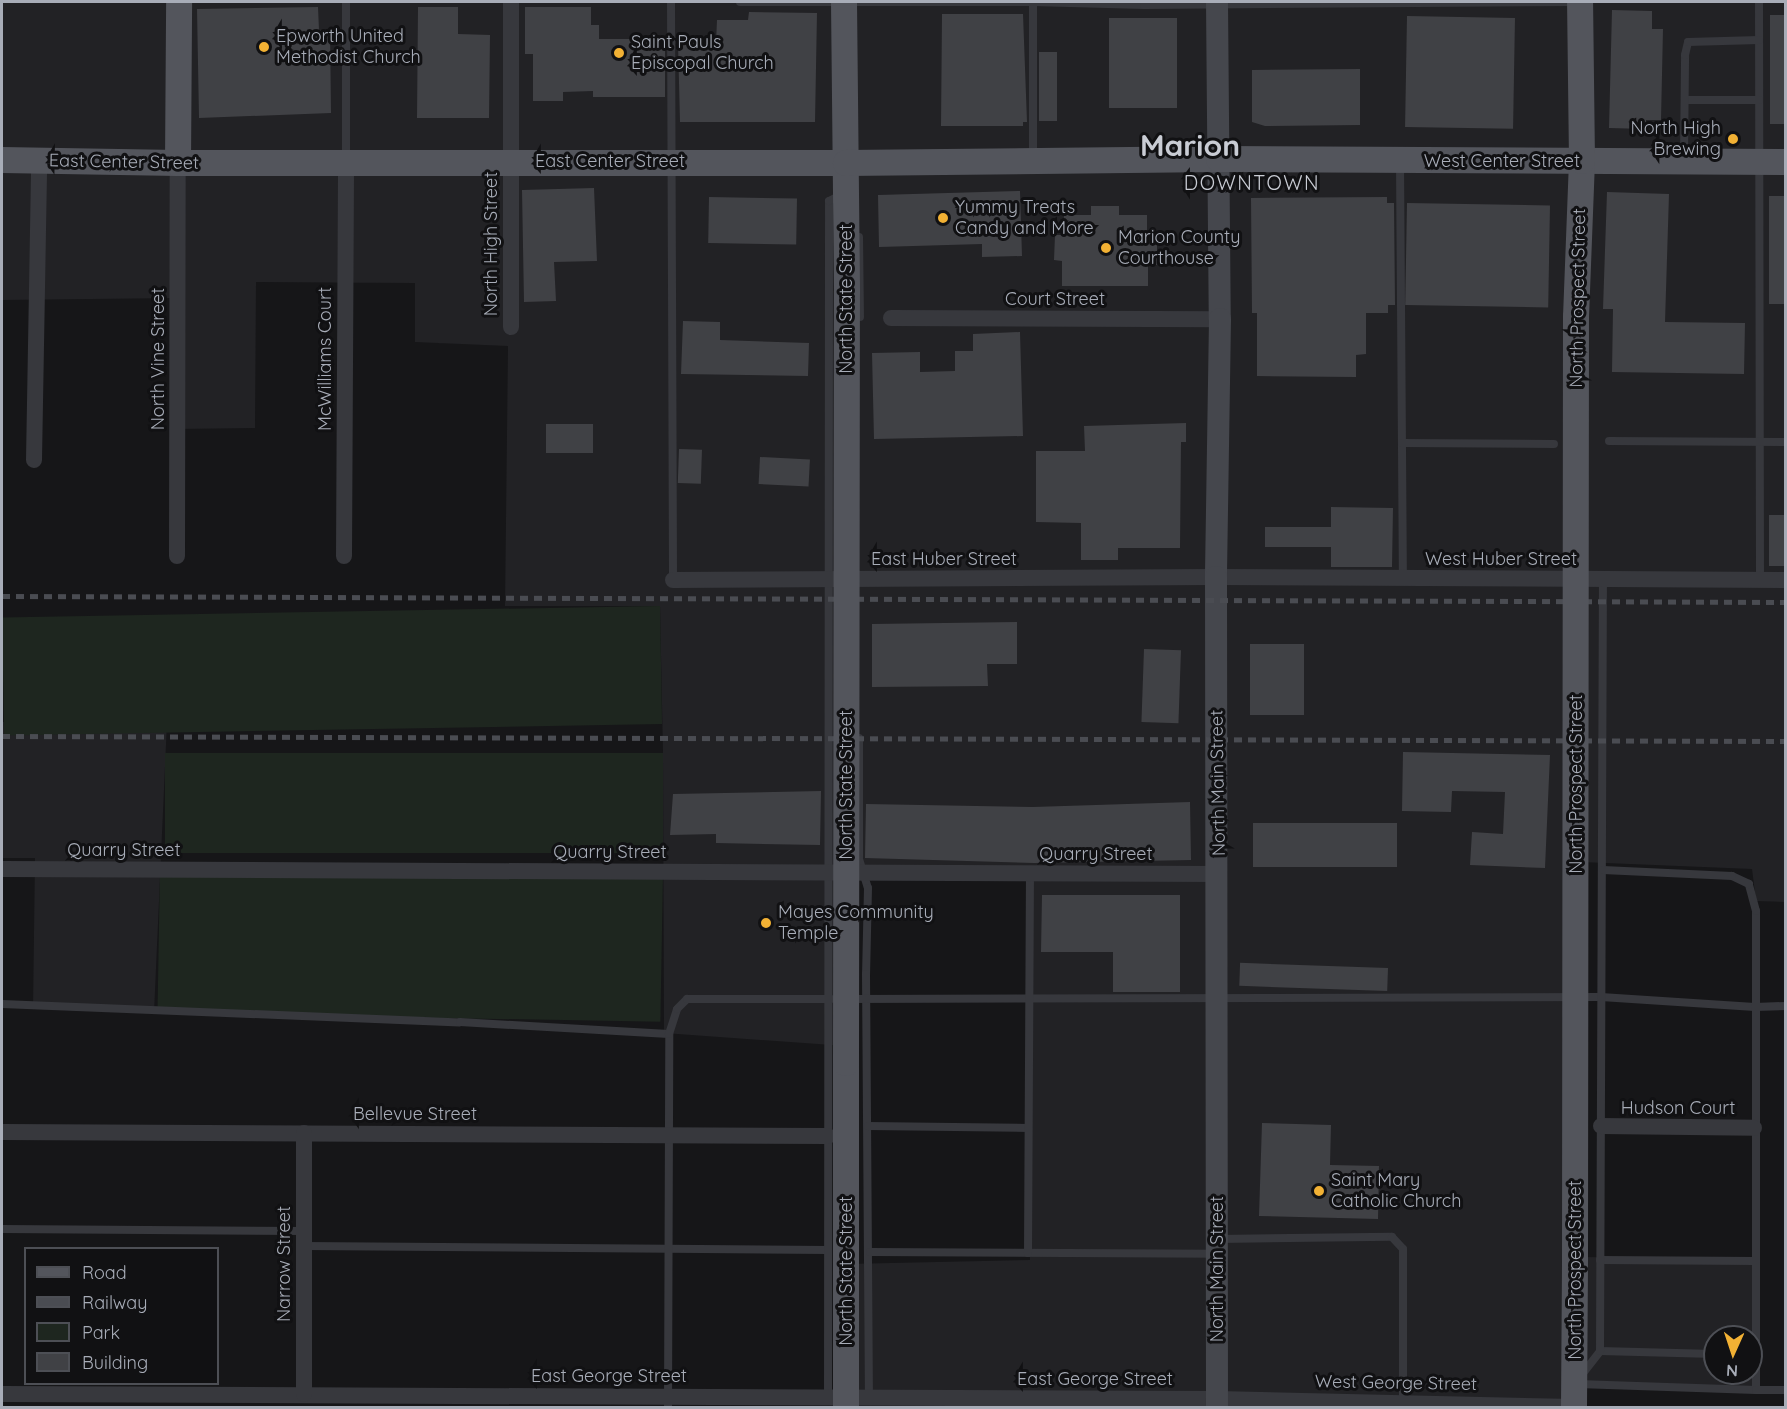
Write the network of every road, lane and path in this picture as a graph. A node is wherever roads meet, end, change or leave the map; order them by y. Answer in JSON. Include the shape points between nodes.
{"nodes":[{"id":1,"x":179,"y":2,"type":"edge"},
{"id":2,"x":346,"y":2,"type":"edge"},
{"id":3,"x":511,"y":2,"type":"edge"},
{"id":4,"x":671,"y":2,"type":"edge"},
{"id":5,"x":740,"y":2,"type":"edge"},
{"id":6,"x":844,"y":2,"type":"edge"},
{"id":7,"x":1033,"y":2,"type":"edge"},
{"id":8,"x":1403,"y":2,"type":"edge"},
{"id":9,"x":1580,"y":2,"type":"edge"},
{"id":10,"x":1759,"y":2,"type":"edge"},
{"id":11,"x":1217,"y":3,"type":"edge"},
{"id":12,"x":1759,"y":40,"type":"junction"},
{"id":13,"x":1685,"y":100,"type":"junction"},
{"id":14,"x":1759,"y":100,"type":"junction"},
{"id":15,"x":1219,"y":159,"type":"junction"},
{"id":16,"x":2,"y":160,"type":"edge"},
{"id":17,"x":39,"y":160,"type":"junction"},
{"id":18,"x":1033,"y":160,"type":"junction"},
{"id":19,"x":510,"y":161,"type":"junction"},
{"id":20,"x":673,"y":161,"type":"junction"},
{"id":21,"x":1582,"y":161,"type":"junction"},
{"id":22,"x":1400,"y":162,"type":"junction"},
{"id":23,"x":1684,"y":162,"type":"junction"},
{"id":24,"x":1759,"y":162,"type":"junction"},
{"id":25,"x":1785,"y":162,"type":"edge"},
{"id":26,"x":178,"y":163,"type":"junction"},
{"id":27,"x":346,"y":163,"type":"junction"},
{"id":28,"x":846,"y":163,"type":"junction"},
{"id":29,"x":852,"y":196,"type":"junction"},
{"id":30,"x":859,"y":231,"type":"dead end"},
{"id":31,"x":891,"y":318,"type":"dead end"},
{"id":32,"x":1220,"y":319,"type":"junction"},
{"id":33,"x":511,"y":327,"type":"dead end"},
{"id":34,"x":859,"y":328,"type":"dead end"},
{"id":35,"x":1609,"y":441,"type":"dead end"},
{"id":36,"x":1760,"y":442,"type":"junction"},
{"id":37,"x":1785,"y":442,"type":"edge"},
{"id":38,"x":1402,"y":443,"type":"junction"},
{"id":39,"x":1554,"y":444,"type":"dead end"},
{"id":40,"x":34,"y":460,"type":"dead end"},
{"id":41,"x":857,"y":534,"type":"dead end"},
{"id":42,"x":177,"y":556,"type":"dead end"},
{"id":43,"x":344,"y":556,"type":"dead end"},
{"id":44,"x":1216,"y":578,"type":"junction"},
{"id":45,"x":1402,"y":578,"type":"junction"},
{"id":46,"x":856,"y":579,"type":"junction"},
{"id":47,"x":1603,"y":579,"type":"junction"},
{"id":48,"x":673,"y":580,"type":"joint"},
{"id":49,"x":827,"y":580,"type":"junction"},
{"id":50,"x":1760,"y":580,"type":"junction"},
{"id":51,"x":1785,"y":580,"type":"edge"},
{"id":52,"x":857,"y":656,"type":"dead end"},
{"id":53,"x":859,"y":727,"type":"dead end"},
{"id":54,"x":2,"y":869,"type":"edge"},
{"id":55,"x":1603,"y":870,"type":"junction"},
{"id":56,"x":827,"y":872,"type":"junction"},
{"id":57,"x":863,"y":872,"type":"junction"},
{"id":58,"x":1030,"y":873,"type":"junction"},
{"id":59,"x":1218,"y":874,"type":"junction"},
{"id":60,"x":1601,"y":997,"type":"junction"},
{"id":61,"x":1028,"y":998,"type":"junction"},
{"id":62,"x":1218,"y":998,"type":"junction"},
{"id":63,"x":828,"y":999,"type":"junction"},
{"id":64,"x":866,"y":999,"type":"junction"},
{"id":65,"x":2,"y":1004,"type":"edge"},
{"id":66,"x":1785,"y":1006,"type":"edge"},
{"id":67,"x":1755,"y":1007,"type":"junction"},
{"id":68,"x":669,"y":1034,"type":"junction"},
{"id":69,"x":868,"y":1125,"type":"junction"},
{"id":70,"x":1601,"y":1126,"type":"junction"},
{"id":71,"x":1028,"y":1128,"type":"junction"},
{"id":72,"x":1754,"y":1128,"type":"junction"},
{"id":73,"x":2,"y":1131,"type":"edge"},
{"id":74,"x":304,"y":1133,"type":"junction"},
{"id":75,"x":670,"y":1135,"type":"junction"},
{"id":76,"x":828,"y":1136,"type":"junction"},
{"id":77,"x":2,"y":1228,"type":"edge"},
{"id":78,"x":304,"y":1238,"type":"junction"},
{"id":79,"x":1218,"y":1246,"type":"junction"},
{"id":80,"x":669,"y":1248,"type":"junction"},
{"id":81,"x":828,"y":1251,"type":"junction"},
{"id":82,"x":870,"y":1252,"type":"junction"},
{"id":83,"x":1028,"y":1253,"type":"junction"},
{"id":84,"x":1588,"y":1261,"type":"junction"},
{"id":85,"x":1755,"y":1261,"type":"junction"},
{"id":86,"x":1754,"y":1325,"type":"edge"},
{"id":87,"x":1600,"y":1351,"type":"junction"},
{"id":88,"x":1703,"y":1354,"type":"edge"},
{"id":89,"x":1756,"y":1385,"type":"edge"},
{"id":90,"x":1756,"y":1390,"type":"junction"},
{"id":91,"x":1785,"y":1390,"type":"edge"},
{"id":92,"x":2,"y":1394,"type":"edge"},
{"id":93,"x":304,"y":1394,"type":"junction"},
{"id":94,"x":357,"y":1400,"type":"edge"},
{"id":95,"x":847,"y":1400,"type":"edge"},
{"id":96,"x":1574,"y":1400,"type":"edge"},
{"id":97,"x":668,"y":1402,"type":"edge"},
{"id":98,"x":1217,"y":1403,"type":"edge"},
{"id":99,"x":1403,"y":1403,"type":"junction"}],
"edges":[{"from":1,"to":26,"type":"main road"},
{"from":2,"to":27,"type":"lane"},
{"from":3,"to":19,"type":"street","name":"North High Street"},
{"from":4,"to":20,"type":"lane"},
{"from":5,"to":6,"type":"lane"},
{"from":6,"to":7,"type":"lane"},
{"from":6,"to":28,"type":"main road","name":"North State Street"},
{"from":7,"to":11,"type":"lane"},
{"from":7,"to":18,"type":"lane"},
{"from":8,"to":9,"type":"lane"},
{"from":8,"to":11,"type":"lane"},
{"from":9,"to":21,"type":"main road","name":"North Prospect Street"},
{"from":10,"to":12,"type":"lane"},
{"from":11,"to":15,"type":"street","name":"North Main Street"},
{"from":12,"to":13,"type":"lane","via":[[1688,42]]},
{"from":12,"to":14,"type":"lane"},
{"from":13,"to":14,"type":"lane"},
{"from":13,"to":23,"type":"lane"},
{"from":14,"to":24,"type":"lane"},
{"from":15,"to":18,"type":"main road","name":"East Center Street"},
{"from":15,"to":22,"type":"main road","name":"West Center Street"},
{"from":15,"to":32,"type":"street","name":"North Main Street"},
{"from":16,"to":17,"type":"main road","name":"East Center Street"},
{"from":17,"to":26,"type":"main road","name":"East Center Street"},
{"from":17,"to":40,"type":"street"},
{"from":18,"to":28,"type":"main road","name":"East Center Street"},
{"from":19,"to":20,"type":"main road","name":"East Center Street"},
{"from":19,"to":27,"type":"main road","name":"East Center Street"},
{"from":19,"to":33,"type":"street","name":"North High Street"},
{"from":20,"to":28,"type":"main road","name":"East Center Street"},
{"from":20,"to":48,"type":"lane"},
{"from":21,"to":22,"type":"main road","name":"West Center Street"},
{"from":21,"to":23,"type":"main road","name":"West Center Street"},
{"from":21,"to":84,"type":"main road","name":"North Prospect Street","bridge":true,"via":[[1576,317]]},
{"from":22,"to":38,"type":"lane"},
{"from":23,"to":24,"type":"main road","name":"West Center Street"},
{"from":24,"to":25,"type":"main road","name":"West Center Street"},
{"from":24,"to":36,"type":"lane"},
{"from":26,"to":27,"type":"main road","name":"East Center Street"},
{"from":26,"to":42,"type":"street","name":"North Vine Street"},
{"from":27,"to":43,"type":"street","name":"McWilliams Court"},
{"from":28,"to":29,"type":"main road","name":"North State Street"},
{"from":29,"to":49,"type":"lane","via":[[829,201]]},
{"from":29,"to":95,"type":"main road","name":"North State Street","bridge":true,"via":[[847,291]]},
{"from":30,"to":34,"type":"lane"},
{"from":31,"to":32,"type":"street","name":"Court Street"},
{"from":32,"to":44,"type":"street","name":"North Main Street"},
{"from":35,"to":36,"type":"lane"},
{"from":36,"to":37,"type":"lane"},
{"from":36,"to":50,"type":"lane"},
{"from":38,"to":39,"type":"lane"},
{"from":38,"to":45,"type":"lane"},
{"from":41,"to":46,"type":"lane"},
{"from":44,"to":45,"type":"street","name":"West Huber Street"},
{"from":44,"to":46,"type":"street","name":"East Huber Street"},
{"from":44,"to":59,"type":"street","name":"North Main Street"},
{"from":45,"to":47,"type":"street","name":"West Huber Street"},
{"from":46,"to":49,"type":"street","name":"East Huber Street"},
{"from":46,"to":52,"type":"lane"},
{"from":47,"to":50,"type":"street","name":"West Huber Street"},
{"from":47,"to":55,"type":"lane"},
{"from":48,"to":49,"type":"street","name":"East Huber Street"},
{"from":49,"to":56,"type":"lane"},
{"from":50,"to":51,"type":"street","name":"West Huber Street"},
{"from":53,"to":57,"type":"lane","via":[[859,859]]},
{"from":54,"to":56,"type":"street","name":"Quarry Street"},
{"from":55,"to":60,"type":"lane"},
{"from":55,"to":67,"type":"lane","via":[[1732,876],[1749,884],[1756,911]]},
{"from":56,"to":57,"type":"street","name":"Quarry Street"},
{"from":56,"to":63,"type":"lane"},
{"from":57,"to":58,"type":"street","name":"Quarry Street"},
{"from":57,"to":64,"type":"lane","via":[[868,888]]},
{"from":58,"to":59,"type":"street","name":"Quarry Street"},
{"from":58,"to":61,"type":"lane"},
{"from":59,"to":62,"type":"street","name":"North Main Street"},
{"from":60,"to":62,"type":"lane"},
{"from":60,"to":67,"type":"lane"},
{"from":60,"to":70,"type":"lane"},
{"from":61,"to":62,"type":"lane"},
{"from":61,"to":64,"type":"lane"},
{"from":61,"to":71,"type":"lane"},
{"from":62,"to":79,"type":"street","name":"North Main Street"},
{"from":63,"to":64,"type":"lane"},
{"from":63,"to":68,"type":"lane","via":[[687,999],[677,1009]]},
{"from":63,"to":76,"type":"lane"},
{"from":64,"to":69,"type":"lane"},
{"from":65,"to":68,"type":"lane"},
{"from":66,"to":67,"type":"lane"},
{"from":67,"to":72,"type":"lane"},
{"from":68,"to":75,"type":"lane"},
{"from":69,"to":71,"type":"lane"},
{"from":69,"to":82,"type":"lane"},
{"from":70,"to":72,"type":"street","name":"Hudson Court"},
{"from":70,"to":84,"type":"lane"},
{"from":71,"to":83,"type":"lane"},
{"from":72,"to":85,"type":"lane"},
{"from":73,"to":74,"type":"street","name":"Bellevue Street"},
{"from":74,"to":75,"type":"street","name":"Bellevue Street"},
{"from":74,"to":78,"type":"street","name":"Narrow Street"},
{"from":75,"to":76,"type":"street","name":"Bellevue Street"},
{"from":75,"to":80,"type":"lane"},
{"from":76,"to":81,"type":"lane"},
{"from":77,"to":78,"type":"lane"},
{"from":78,"to":80,"type":"lane"},
{"from":78,"to":93,"type":"street","name":"Narrow Street"},
{"from":79,"to":83,"type":"lane"},
{"from":79,"to":98,"type":"street","name":"North Main Street"},
{"from":79,"to":99,"type":"lane","via":[[1392,1237],[1403,1250]]},
{"from":80,"to":81,"type":"lane"},
{"from":80,"to":97,"type":"lane"},
{"from":81,"to":95,"type":"lane"},
{"from":82,"to":83,"type":"lane"},
{"from":82,"to":95,"type":"lane"},
{"from":84,"to":85,"type":"lane"},
{"from":84,"to":87,"type":"lane"},
{"from":84,"to":96,"type":"main road","name":"North Prospect Street"},
{"from":85,"to":86,"type":"lane"},
{"from":87,"to":88,"type":"lane"},
{"from":87,"to":96,"type":"lane"},
{"from":89,"to":90,"type":"lane"},
{"from":90,"to":91,"type":"lane"},
{"from":90,"to":96,"type":"lane"},
{"from":92,"to":93,"type":"street","name":"East George Street"},
{"from":93,"to":94,"type":"street","name":"East George Street"},
{"from":94,"to":97,"type":"street","name":"East George Street"},
{"from":95,"to":97,"type":"street","name":"East George Street"},
{"from":95,"to":98,"type":"street","name":"East George Street"},
{"from":96,"to":99,"type":"street","name":"West George Street"},
{"from":98,"to":99,"type":"street","name":"West George Street"}]}
